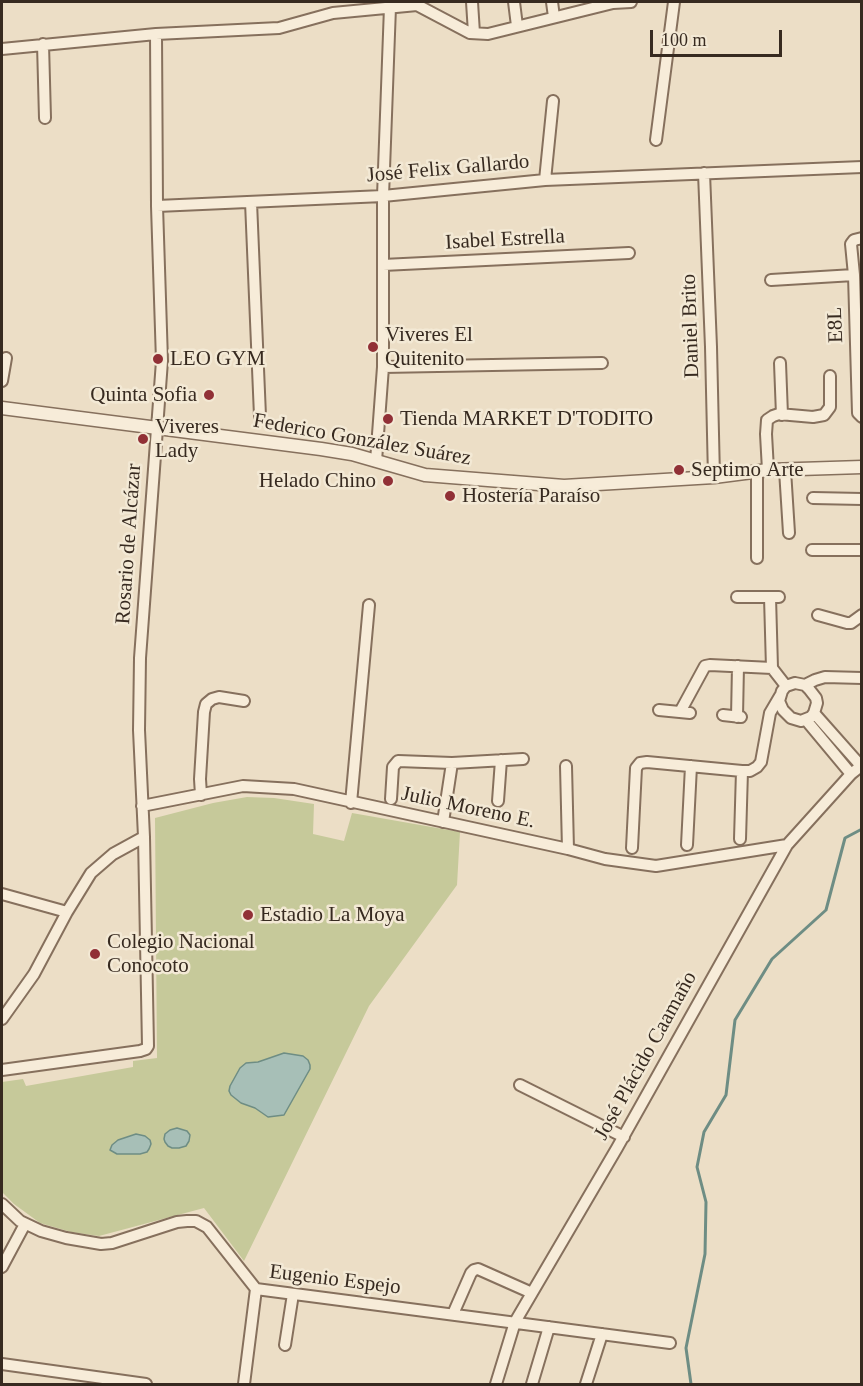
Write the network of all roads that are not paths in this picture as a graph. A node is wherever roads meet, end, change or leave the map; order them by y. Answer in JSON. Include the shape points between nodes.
{"nodes":[{"id":1,"x":472,"y":2,"type":"edge"},
{"id":2,"x":514,"y":2,"type":"edge"},
{"id":3,"x":552,"y":2,"type":"edge"},
{"id":4,"x":631,"y":2,"type":"edge"},
{"id":5,"x":674,"y":2,"type":"edge"},
{"id":6,"x":607,"y":3,"type":"edge"},
{"id":7,"x":390,"y":7,"type":"junction"},
{"id":8,"x":554,"y":17,"type":"junction"},
{"id":9,"x":517,"y":27,"type":"junction"},
{"id":10,"x":474,"y":33,"type":"junction"},
{"id":11,"x":156,"y":34,"type":"junction"},
{"id":12,"x":43,"y":44,"type":"junction"},
{"id":13,"x":2,"y":49,"type":"edge"},
{"id":14,"x":553,"y":101,"type":"dead end"},
{"id":15,"x":45,"y":118,"type":"dead end"},
{"id":16,"x":656,"y":140,"type":"dead end"},
{"id":17,"x":861,"y":167,"type":"edge"},
{"id":18,"x":704,"y":173,"type":"junction"},
{"id":19,"x":545,"y":180,"type":"junction"},
{"id":20,"x":383,"y":196,"type":"junction"},
{"id":21,"x":251,"y":202,"type":"junction"},
{"id":22,"x":157,"y":206,"type":"junction"},
{"id":23,"x":861,"y":238,"type":"edge"},
{"id":24,"x":629,"y":253,"type":"dead end"},
{"id":25,"x":383,"y":265,"type":"junction"},
{"id":26,"x":854,"y":275,"type":"junction"},
{"id":27,"x":771,"y":280,"type":"dead end"},
{"id":28,"x":6,"y":358,"type":"dead end"},
{"id":29,"x":602,"y":363,"type":"dead end"},
{"id":30,"x":780,"y":363,"type":"dead end"},
{"id":31,"x":383,"y":367,"type":"junction"},
{"id":32,"x":830,"y":376,"type":"dead end"},
{"id":33,"x":2,"y":381,"type":"edge"},
{"id":34,"x":2,"y":408,"type":"edge"},
{"id":35,"x":782,"y":415,"type":"junction"},
{"id":36,"x":260,"y":416,"type":"dead end"},
{"id":37,"x":861,"y":417,"type":"edge"},
{"id":38,"x":157,"y":428,"type":"junction"},
{"id":39,"x":376,"y":461,"type":"junction"},
{"id":40,"x":861,"y":467,"type":"edge"},
{"id":41,"x":785,"y":470,"type":"junction"},
{"id":42,"x":763,"y":471,"type":"junction"},
{"id":43,"x":714,"y":477,"type":"junction"},
{"id":44,"x":813,"y":498,"type":"dead end"},
{"id":45,"x":861,"y":499,"type":"edge"},
{"id":46,"x":789,"y":533,"type":"dead end"},
{"id":47,"x":812,"y":550,"type":"dead end"},
{"id":48,"x":861,"y":550,"type":"edge"},
{"id":49,"x":757,"y":558,"type":"dead end"},
{"id":50,"x":736,"y":597,"type":"dead end"},
{"id":51,"x":369,"y":605,"type":"dead end"},
{"id":52,"x":818,"y":615,"type":"dead end"},
{"id":53,"x":861,"y":615,"type":"edge"},
{"id":54,"x":738,"y":666,"type":"junction"},
{"id":55,"x":772,"y":668,"type":"junction"},
{"id":56,"x":861,"y":678,"type":"edge"},
{"id":57,"x":805,"y":685,"type":"junction"},
{"id":58,"x":783,"y":691,"type":"junction"},
{"id":59,"x":244,"y":701,"type":"dead end"},
{"id":60,"x":659,"y":710,"type":"dead end"},
{"id":61,"x":783,"y":710,"type":"junction"},
{"id":62,"x":770,"y":713,"type":"junction"},
{"id":63,"x":723,"y":715,"type":"dead end"},
{"id":64,"x":810,"y":717,"type":"junction"},
{"id":65,"x":523,"y":759,"type":"dead end"},
{"id":66,"x":501,"y":760,"type":"junction"},
{"id":67,"x":452,"y":763,"type":"junction"},
{"id":68,"x":861,"y":765,"type":"edge"},
{"id":69,"x":566,"y":766,"type":"dead end"},
{"id":70,"x":691,"y":766,"type":"junction"},
{"id":71,"x":742,"y":771,"type":"junction"},
{"id":72,"x":851,"y":774,"type":"junction"},
{"id":73,"x":201,"y":795,"type":"junction"},
{"id":74,"x":391,"y":799,"type":"dead end"},
{"id":75,"x":498,"y":801,"type":"dead end"},
{"id":76,"x":351,"y":803,"type":"junction"},
{"id":77,"x":142,"y":806,"type":"junction"},
{"id":78,"x":443,"y":822,"type":"junction"},
{"id":79,"x":144,"y":837,"type":"junction"},
{"id":80,"x":740,"y":839,"type":"dead end"},
{"id":81,"x":687,"y":845,"type":"dead end"},
{"id":82,"x":786,"y":846,"type":"junction"},
{"id":83,"x":632,"y":848,"type":"dead end"},
{"id":84,"x":568,"y":849,"type":"junction"},
{"id":85,"x":2,"y":894,"type":"edge"},
{"id":86,"x":67,"y":912,"type":"junction"},
{"id":87,"x":2,"y":1019,"type":"edge"},
{"id":88,"x":2,"y":1070,"type":"edge"},
{"id":89,"x":520,"y":1085,"type":"dead end"},
{"id":90,"x":624,"y":1137,"type":"junction"},
{"id":91,"x":2,"y":1204,"type":"edge"},
{"id":92,"x":25,"y":1224,"type":"junction"},
{"id":93,"x":2,"y":1267,"type":"edge"},
{"id":94,"x":256,"y":1289,"type":"junction"},
{"id":95,"x":532,"y":1293,"type":"junction"},
{"id":96,"x":293,"y":1294,"type":"junction"},
{"id":97,"x":453,"y":1314,"type":"junction"},
{"id":98,"x":515,"y":1322,"type":"junction"},
{"id":99,"x":549,"y":1327,"type":"junction"},
{"id":100,"x":602,"y":1334,"type":"junction"},
{"id":101,"x":670,"y":1343,"type":"dead end"},
{"id":102,"x":285,"y":1345,"type":"dead end"},
{"id":103,"x":2,"y":1364,"type":"edge"},
{"id":104,"x":146,"y":1384,"type":"edge"},
{"id":105,"x":244,"y":1384,"type":"edge"},
{"id":106,"x":496,"y":1384,"type":"edge"},
{"id":107,"x":532,"y":1384,"type":"edge"},
{"id":108,"x":586,"y":1384,"type":"edge"}],
"edges":[{"from":1,"to":10,"type":"street"},
{"from":2,"to":9,"type":"street"},
{"from":3,"to":8,"type":"street"},
{"from":4,"to":6,"type":"street"},
{"from":5,"to":16,"type":"street"},
{"from":6,"to":8,"type":"street"},
{"from":7,"to":10,"type":"street","via":[[417,5]]},
{"from":7,"to":11,"type":"street","via":[[333,13],[279,28]]},
{"from":7,"to":20,"type":"street"},
{"from":8,"to":9,"type":"street"},
{"from":9,"to":10,"type":"street"},
{"from":11,"to":12,"type":"street"},
{"from":11,"to":22,"type":"street","name":"Rosario de Alcázar"},
{"from":12,"to":13,"type":"street"},
{"from":12,"to":15,"type":"street"},
{"from":14,"to":19,"type":"street"},
{"from":17,"to":18,"type":"street","name":"José Felix Gallardo"},
{"from":18,"to":19,"type":"street","name":"José Felix Gallardo"},
{"from":18,"to":43,"type":"street","name":"Daniel Brito"},
{"from":19,"to":20,"type":"street","name":"José Felix Gallardo"},
{"from":20,"to":21,"type":"street","name":"José Felix Gallardo"},
{"from":20,"to":25,"type":"street"},
{"from":21,"to":22,"type":"street","name":"José Felix Gallardo"},
{"from":21,"to":36,"type":"street"},
{"from":22,"to":38,"type":"street","name":"Rosario de Alcázar","via":[[162,361]]},
{"from":23,"to":26,"type":"street","name":"E8L","via":[[851,244]]},
{"from":24,"to":25,"type":"street","name":"Isabel Estrella"},
{"from":25,"to":31,"type":"street"},
{"from":26,"to":27,"type":"street"},
{"from":26,"to":37,"type":"street","name":"E8L"},
{"from":28,"to":33,"type":"street"},
{"from":29,"to":31,"type":"street"},
{"from":30,"to":35,"type":"street"},
{"from":31,"to":39,"type":"street"},
{"from":32,"to":35,"type":"street","via":[[830,407],[824,415]]},
{"from":34,"to":38,"type":"street","name":"Federico González Suárez"},
{"from":35,"to":42,"type":"street","via":[[767,420]]},
{"from":38,"to":39,"type":"street","name":"Federico González Suárez","via":[[321,449]]},
{"from":38,"to":77,"type":"street","name":"Rosario de Alcázar","via":[[140,658]]},
{"from":39,"to":43,"type":"street","name":"Federico González Suárez","via":[[425,475],[564,486]]},
{"from":40,"to":41,"type":"street","name":"Federico González Suárez"},
{"from":41,"to":42,"type":"street","name":"Federico González Suárez"},
{"from":41,"to":46,"type":"street"},
{"from":42,"to":43,"type":"street","name":"Federico González Suárez"},
{"from":42,"to":49,"type":"street"},
{"from":44,"to":45,"type":"street"},
{"from":47,"to":48,"type":"street"},
{"from":50,"to":55,"type":"street","via":[[775,597]]},
{"from":51,"to":76,"type":"street"},
{"from":52,"to":53,"type":"street","via":[[852,623]]},
{"from":54,"to":55,"type":"street"},
{"from":54,"to":60,"type":"street","via":[[705,666],[685,712]]},
{"from":54,"to":63,"type":"street","via":[[739,717]]},
{"from":55,"to":58,"type":"street"},
{"from":56,"to":57,"type":"street","via":[[825,676]]},
{"from":57,"to":58,"type":"street","via":[[795,683]]},
{"from":57,"to":64,"type":"street","via":[[817,703]]},
{"from":58,"to":61,"type":"street","via":[[779,701]]},
{"from":58,"to":62,"type":"street"},
{"from":59,"to":73,"type":"street","via":[[219,697],[206,704]]},
{"from":61,"to":62,"type":"street"},
{"from":61,"to":64,"type":"street","via":[[796,720]]},
{"from":62,"to":71,"type":"street","via":[[761,762],[750,771]]},
{"from":64,"to":68,"type":"street"},
{"from":64,"to":72,"type":"street"},
{"from":65,"to":66,"type":"street"},
{"from":66,"to":67,"type":"street"},
{"from":66,"to":75,"type":"street"},
{"from":67,"to":74,"type":"street","via":[[395,763]]},
{"from":67,"to":78,"type":"street"},
{"from":68,"to":72,"type":"street","name":"José Plácido Caamaño"},
{"from":69,"to":84,"type":"street"},
{"from":70,"to":71,"type":"street"},
{"from":70,"to":81,"type":"street"},
{"from":70,"to":83,"type":"street","via":[[647,762],[636,768]]},
{"from":71,"to":80,"type":"street"},
{"from":72,"to":82,"type":"street","name":"José Plácido Caamaño"},
{"from":73,"to":76,"type":"street","name":"Julio Moreno E.","via":[[243,786],[294,789]]},
{"from":73,"to":77,"type":"street","name":"Julio Moreno E."},
{"from":76,"to":78,"type":"street","name":"Julio Moreno E."},
{"from":77,"to":79,"type":"street","name":"Rosario de Alcázar"},
{"from":78,"to":84,"type":"street","name":"Julio Moreno E."},
{"from":79,"to":86,"type":"street","via":[[113,854],[91,873]]},
{"from":79,"to":88,"type":"street","name":"Rosario de Alcázar","via":[[148,1046],[140,1052]]},
{"from":82,"to":84,"type":"street","name":"Julio Moreno E.","via":[[656,866]]},
{"from":82,"to":90,"type":"street","name":"José Plácido Caamaño"},
{"from":85,"to":86,"type":"street"},
{"from":86,"to":87,"type":"street","via":[[34,974]]},
{"from":89,"to":90,"type":"street"},
{"from":90,"to":95,"type":"street","name":"José Plácido Caamaño"},
{"from":91,"to":92,"type":"street","name":"Eugenio Espejo"},
{"from":92,"to":93,"type":"street"},
{"from":92,"to":94,"type":"street","name":"Eugenio Espejo","via":[[66,1238],[101,1244],[177,1222],[196,1221],[207,1227]]},
{"from":94,"to":96,"type":"street","name":"Eugenio Espejo"},
{"from":94,"to":105,"type":"street"},
{"from":95,"to":97,"type":"street","via":[[474,1270]]},
{"from":95,"to":98,"type":"street","name":"José Plácido Caamaño"},
{"from":96,"to":97,"type":"street","name":"Eugenio Espejo"},
{"from":96,"to":102,"type":"street"},
{"from":97,"to":98,"type":"street","name":"Eugenio Espejo"},
{"from":98,"to":99,"type":"street","name":"Eugenio Espejo"},
{"from":98,"to":106,"type":"street","name":"José Plácido Caamaño"},
{"from":99,"to":100,"type":"street","name":"Eugenio Espejo"},
{"from":99,"to":107,"type":"street"},
{"from":100,"to":101,"type":"street","name":"Eugenio Espejo"},
{"from":100,"to":108,"type":"street"},
{"from":103,"to":104,"type":"street"}]}
